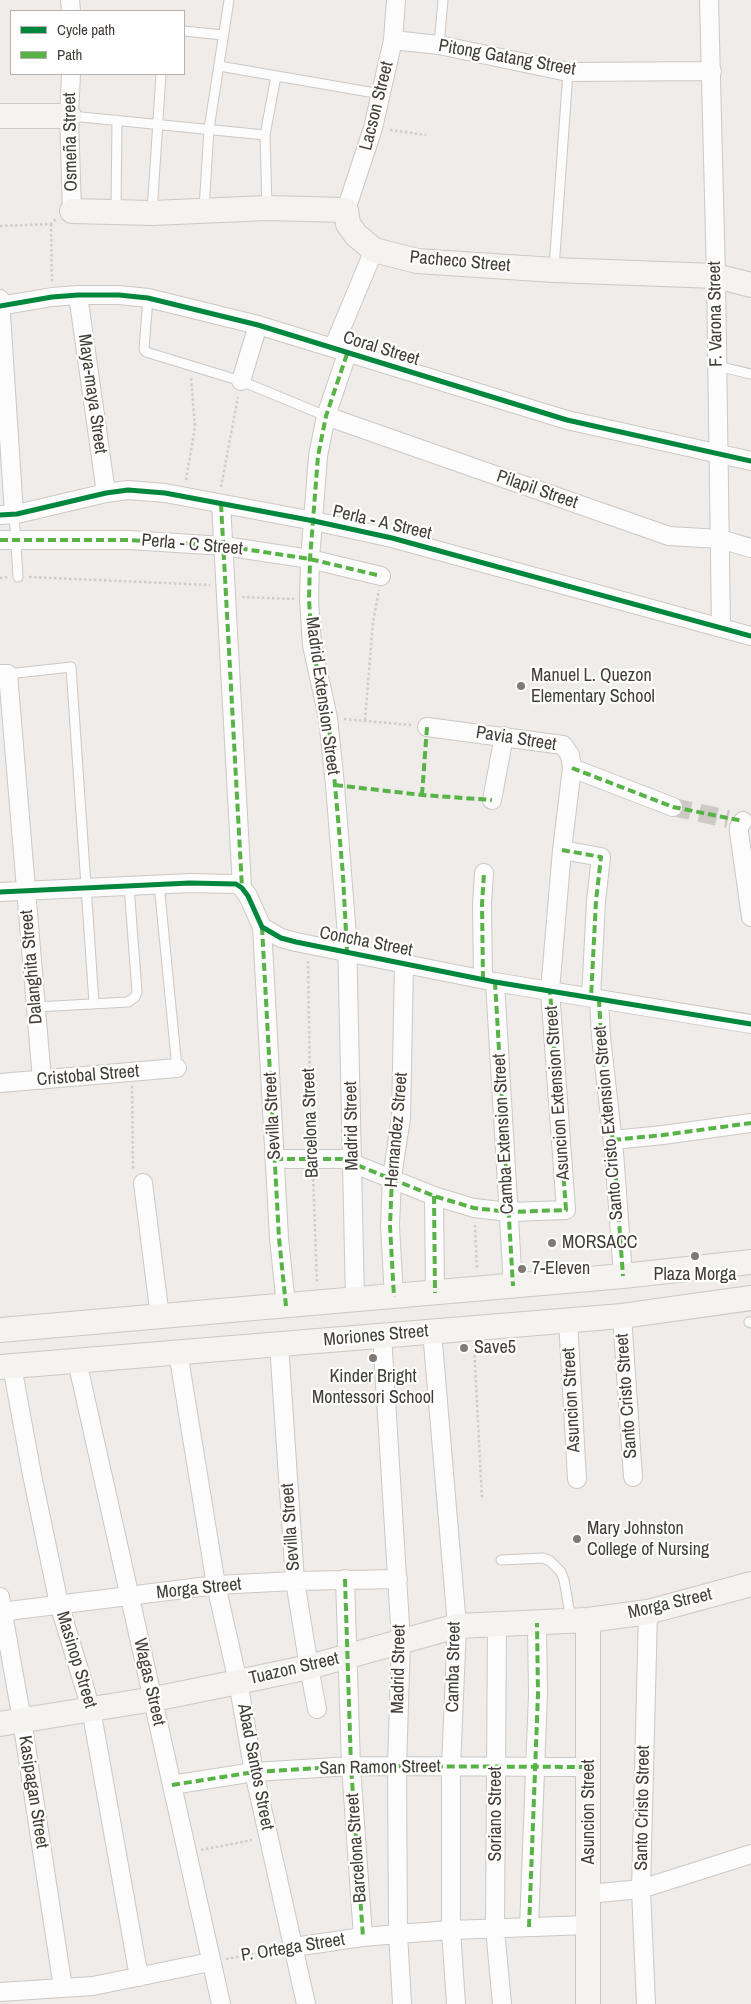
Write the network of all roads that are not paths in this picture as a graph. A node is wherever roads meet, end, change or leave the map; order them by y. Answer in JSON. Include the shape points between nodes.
{"nodes":[{"id":1,"x":229,"y":0,"type":"edge"},
{"id":2,"x":396,"y":0,"type":"edge"},
{"id":3,"x":443,"y":0,"type":"edge"},
{"id":4,"x":709,"y":0,"type":"edge"},
{"id":5,"x":185,"y":31,"type":"edge"},
{"id":6,"x":223,"y":35,"type":"junction"},
{"id":7,"x":393,"y":40,"type":"junction"},
{"id":8,"x":439,"y":45,"type":"junction"},
{"id":9,"x":219,"y":66,"type":"junction"},
{"id":10,"x":712,"y":71,"type":"junction"},
{"id":11,"x":568,"y":72,"type":"junction"},
{"id":12,"x":70,"y":75,"type":"edge"},
{"id":13,"x":161,"y":75,"type":"edge"},
{"id":14,"x":276,"y":76,"type":"junction"},
{"id":15,"x":381,"y":94,"type":"junction"},
{"id":16,"x":0,"y":116,"type":"edge"},
{"id":17,"x":69,"y":116,"type":"junction"},
{"id":18,"x":117,"y":120,"type":"junction"},
{"id":19,"x":158,"y":123,"type":"junction"},
{"id":20,"x":209,"y":129,"type":"junction"},
{"id":21,"x":265,"y":135,"type":"junction"},
{"id":22,"x":267,"y":208,"type":"junction"},
{"id":23,"x":346,"y":210,"type":"junction"},
{"id":24,"x":72,"y":211,"type":"joint"},
{"id":25,"x":116,"y":211,"type":"junction"},
{"id":26,"x":204,"y":212,"type":"junction"},
{"id":27,"x":152,"y":213,"type":"junction"},
{"id":28,"x":374,"y":250,"type":"junction"},
{"id":29,"x":554,"y":270,"type":"junction"},
{"id":30,"x":716,"y":276,"type":"junction"},
{"id":31,"x":751,"y":285,"type":"edge"},
{"id":32,"x":78,"y":295,"type":"junction"},
{"id":33,"x":148,"y":298,"type":"junction"},
{"id":34,"x":0,"y":299,"type":"edge"},
{"id":35,"x":0,"y":306,"type":"edge"},
{"id":36,"x":258,"y":325,"type":"junction"},
{"id":37,"x":340,"y":351,"type":"junction"},
{"id":38,"x":717,"y":366,"type":"junction"},
{"id":39,"x":751,"y":374,"type":"edge"},
{"id":40,"x":241,"y":381,"type":"junction"},
{"id":41,"x":326,"y":416,"type":"junction"},
{"id":42,"x":718,"y":454,"type":"junction"},
{"id":43,"x":751,"y":461,"type":"edge"},
{"id":44,"x":106,"y":493,"type":"junction"},
{"id":45,"x":221,"y":504,"type":"junction"},
{"id":46,"x":7,"y":515,"type":"edge"},
{"id":47,"x":314,"y":521,"type":"junction"},
{"id":48,"x":720,"y":539,"type":"junction"},
{"id":49,"x":8,"y":540,"type":"edge"},
{"id":50,"x":224,"y":546,"type":"junction"},
{"id":51,"x":751,"y":548,"type":"edge"},
{"id":52,"x":310,"y":559,"type":"junction"},
{"id":53,"x":381,"y":576,"type":"road end"},
{"id":54,"x":18,"y":577,"type":"road end"},
{"id":55,"x":721,"y":628,"type":"junction"},
{"id":56,"x":751,"y":636,"type":"edge"},
{"id":57,"x":4,"y":674,"type":"edge"},
{"id":58,"x":426,"y":727,"type":"road end"},
{"id":59,"x":504,"y":736,"type":"junction"},
{"id":60,"x":572,"y":768,"type":"junction"},
{"id":61,"x":492,"y":800,"type":"dead end"},
{"id":62,"x":673,"y":807,"type":"tunnel mouth"},
{"id":63,"x":741,"y":820,"type":"edge"},
{"id":64,"x":562,"y":850,"type":"junction"},
{"id":65,"x":484,"y":873,"type":"dead end"},
{"id":66,"x":159,"y":884,"type":"junction"},
{"id":67,"x":129,"y":886,"type":"junction"},
{"id":68,"x":87,"y":888,"type":"junction"},
{"id":69,"x":242,"y":888,"type":"junction"},
{"id":70,"x":26,"y":891,"type":"junction"},
{"id":71,"x":0,"y":892,"type":"edge"},
{"id":72,"x":751,"y":917,"type":"edge"},
{"id":73,"x":262,"y":926,"type":"junction"},
{"id":74,"x":347,"y":952,"type":"junction"},
{"id":75,"x":404,"y":963,"type":"junction"},
{"id":76,"x":489,"y":980,"type":"junction"},
{"id":77,"x":550,"y":991,"type":"junction"},
{"id":78,"x":595,"y":998,"type":"junction"},
{"id":79,"x":94,"y":1003,"type":"junction"},
{"id":80,"x":36,"y":1007,"type":"junction"},
{"id":81,"x":751,"y":1024,"type":"edge"},
{"id":82,"x":177,"y":1068,"type":"joint"},
{"id":83,"x":42,"y":1080,"type":"junction"},
{"id":84,"x":0,"y":1083,"type":"edge"},
{"id":85,"x":751,"y":1123,"type":"edge"},
{"id":86,"x":613,"y":1140,"type":"junction"},
{"id":87,"x":275,"y":1159,"type":"junction"},
{"id":88,"x":353,"y":1164,"type":"junction"},
{"id":89,"x":392,"y":1178,"type":"junction"},
{"id":90,"x":143,"y":1183,"type":"road end"},
{"id":91,"x":434,"y":1196,"type":"junction"},
{"id":92,"x":508,"y":1212,"type":"junction"},
{"id":93,"x":751,"y":1262,"type":"edge"},
{"id":94,"x":623,"y":1276,"type":"junction"},
{"id":95,"x":513,"y":1286,"type":"junction"},
{"id":96,"x":435,"y":1293,"type":"junction"},
{"id":97,"x":394,"y":1297,"type":"junction"},
{"id":98,"x":751,"y":1298,"type":"edge"},
{"id":99,"x":355,"y":1300,"type":"junction"},
{"id":100,"x":286,"y":1306,"type":"junction"},
{"id":101,"x":160,"y":1316,"type":"junction"},
{"id":102,"x":622,"y":1316,"type":"junction"},
{"id":103,"x":568,"y":1320,"type":"junction"},
{"id":104,"x":0,"y":1330,"type":"edge"},
{"id":105,"x":432,"y":1332,"type":"junction"},
{"id":106,"x":382,"y":1335,"type":"junction"},
{"id":107,"x":279,"y":1344,"type":"junction"},
{"id":108,"x":178,"y":1352,"type":"junction"},
{"id":109,"x":3,"y":1360,"type":"edge"},
{"id":110,"x":77,"y":1361,"type":"junction"},
{"id":111,"x":633,"y":1477,"type":"dead end"},
{"id":112,"x":576,"y":1479,"type":"dead end"},
{"id":113,"x":501,"y":1560,"type":"dead end"},
{"id":114,"x":398,"y":1579,"type":"junction"},
{"id":115,"x":344,"y":1580,"type":"junction"},
{"id":116,"x":295,"y":1581,"type":"junction"},
{"id":117,"x":751,"y":1584,"type":"edge"},
{"id":118,"x":216,"y":1585,"type":"junction"},
{"id":119,"x":130,"y":1597,"type":"junction"},
{"id":120,"x":59,"y":1604,"type":"junction"},
{"id":121,"x":1,"y":1607,"type":"edge"},
{"id":122,"x":648,"y":1612,"type":"junction"},
{"id":123,"x":580,"y":1620,"type":"junction"},
{"id":124,"x":537,"y":1623,"type":"junction"},
{"id":125,"x":497,"y":1624,"type":"junction"},
{"id":126,"x":457,"y":1626,"type":"junction"},
{"id":127,"x":401,"y":1641,"type":"junction"},
{"id":128,"x":348,"y":1656,"type":"junction"},
{"id":129,"x":308,"y":1667,"type":"junction"},
{"id":130,"x":238,"y":1682,"type":"junction"},
{"id":131,"x":154,"y":1699,"type":"junction"},
{"id":132,"x":91,"y":1709,"type":"junction"},
{"id":133,"x":317,"y":1709,"type":"dead end"},
{"id":134,"x":11,"y":1722,"type":"edge"},
{"id":135,"x":352,"y":1766,"type":"junction"},
{"id":136,"x":396,"y":1766,"type":"junction"},
{"id":137,"x":451,"y":1767,"type":"junction"},
{"id":138,"x":496,"y":1767,"type":"junction"},
{"id":139,"x":535,"y":1767,"type":"junction"},
{"id":140,"x":589,"y":1768,"type":"junction"},
{"id":141,"x":254,"y":1772,"type":"junction"},
{"id":142,"x":172,"y":1785,"type":"junction"},
{"id":143,"x":751,"y":1854,"type":"edge"},
{"id":144,"x":641,"y":1889,"type":"junction"},
{"id":145,"x":588,"y":1894,"type":"junction"},
{"id":146,"x":588,"y":1925,"type":"junction"},
{"id":147,"x":529,"y":1927,"type":"junction"},
{"id":148,"x":496,"y":1929,"type":"junction"},
{"id":149,"x":451,"y":1930,"type":"junction"},
{"id":150,"x":398,"y":1934,"type":"junction"},
{"id":151,"x":363,"y":1937,"type":"junction"},
{"id":152,"x":294,"y":1947,"type":"junction"},
{"id":153,"x":210,"y":1962,"type":"junction"},
{"id":154,"x":139,"y":1977,"type":"junction"},
{"id":155,"x":63,"y":1988,"type":"junction"},
{"id":156,"x":0,"y":1992,"type":"edge"},
{"id":157,"x":220,"y":2004,"type":"edge"},
{"id":158,"x":306,"y":2004,"type":"edge"},
{"id":159,"x":402,"y":2004,"type":"edge"},
{"id":160,"x":456,"y":2004,"type":"edge"},
{"id":161,"x":502,"y":2004,"type":"edge"},
{"id":162,"x":588,"y":2004,"type":"edge"},
{"id":163,"x":646,"y":2004,"type":"edge"}],
"edges":[{"from":1,"to":6,"type":"lane"},
{"from":2,"to":7,"type":"street","name":"Lacson Street"},
{"from":3,"to":8,"type":"lane"},
{"from":4,"to":10,"type":"street","name":"F. Varona Street"},
{"from":5,"to":6,"type":"lane"},
{"from":6,"to":9,"type":"lane"},
{"from":7,"to":8,"type":"street","name":"Pitong Gatang Street"},
{"from":7,"to":15,"type":"street","name":"Lacson Street"},
{"from":8,"to":11,"type":"street","name":"Pitong Gatang Street"},
{"from":9,"to":14,"type":"lane"},
{"from":9,"to":20,"type":"lane"},
{"from":10,"to":11,"type":"street","name":"Pitong Gatang Street"},
{"from":10,"to":30,"type":"street","name":"F. Varona Street"},
{"from":11,"to":29,"type":"lane"},
{"from":12,"to":17,"type":"street","name":"Osmeña Street"},
{"from":13,"to":19,"type":"lane"},
{"from":14,"to":15,"type":"lane"},
{"from":14,"to":21,"type":"lane"},
{"from":15,"to":23,"type":"street","name":"Lacson Street"},
{"from":16,"to":17,"type":"street"},
{"from":17,"to":18,"type":"lane"},
{"from":17,"to":24,"type":"street","name":"Osmeña Street"},
{"from":18,"to":19,"type":"lane"},
{"from":18,"to":25,"type":"lane"},
{"from":19,"to":20,"type":"lane"},
{"from":19,"to":27,"type":"lane"},
{"from":20,"to":21,"type":"lane"},
{"from":20,"to":26,"type":"lane"},
{"from":21,"to":22,"type":"lane"},
{"from":22,"to":23,"type":"street"},
{"from":22,"to":26,"type":"street"},
{"from":23,"to":28,"type":"street","name":"Pacheco Street","via":[[348,224]]},
{"from":24,"to":25,"type":"street"},
{"from":25,"to":27,"type":"street"},
{"from":26,"to":27,"type":"street"},
{"from":28,"to":29,"type":"street","name":"Pacheco Street","via":[[417,261]]},
{"from":28,"to":37,"type":"street","name":"Madrid Extension Street"},
{"from":29,"to":30,"type":"street","name":"Pacheco Street"},
{"from":30,"to":31,"type":"street","name":"Pacheco Street"},
{"from":30,"to":38,"type":"street","name":"F. Varona Street"},
{"from":32,"to":33,"type":"street","name":"Coral Street"},
{"from":32,"to":35,"type":"street","name":"Coral Street"},
{"from":32,"to":44,"type":"street","name":"Maya-maya Street"},
{"from":33,"to":36,"type":"street","name":"Coral Street"},
{"from":33,"to":40,"type":"lane","via":[[144,350]]},
{"from":34,"to":35,"type":"street"},
{"from":35,"to":46,"type":"street"},
{"from":36,"to":37,"type":"street","name":"Coral Street"},
{"from":36,"to":40,"type":"street"},
{"from":37,"to":41,"type":"street","name":"Madrid Extension Street"},
{"from":37,"to":42,"type":"street","name":"Coral Street","via":[[567,420]]},
{"from":38,"to":39,"type":"lane"},
{"from":38,"to":42,"type":"street","name":"F. Varona Street"},
{"from":40,"to":41,"type":"lane"},
{"from":41,"to":47,"type":"street","name":"Madrid Extension Street","via":[[318,456]]},
{"from":41,"to":48,"type":"street","name":"Pilapil Street","via":[[670,536]]},
{"from":42,"to":43,"type":"street","name":"Coral Street"},
{"from":42,"to":48,"type":"street","name":"F. Varona Street"},
{"from":44,"to":45,"type":"street","name":"Perla - A Street","via":[[128,490]]},
{"from":44,"to":46,"type":"street","name":"Perla - A Street"},
{"from":45,"to":47,"type":"street","name":"Perla - A Street"},
{"from":45,"to":50,"type":"street"},
{"from":46,"to":49,"type":"lane"},
{"from":47,"to":52,"type":"street","name":"Madrid Extension Street"},
{"from":47,"to":55,"type":"street","name":"Perla - A Street","via":[[392,538]]},
{"from":48,"to":51,"type":"street","name":"Pilapil Street"},
{"from":48,"to":55,"type":"street","name":"F. Varona Street"},
{"from":49,"to":50,"type":"street","name":"Perla - C Street","via":[[129,540]]},
{"from":49,"to":54,"type":"lane"},
{"from":50,"to":52,"type":"street","name":"Perla - C Street"},
{"from":50,"to":69,"type":"street"},
{"from":52,"to":53,"type":"street","name":"Perla - C Street"},
{"from":52,"to":74,"type":"street","name":"Madrid Extension Street","via":[[312,646],[328,718]]},
{"from":55,"to":56,"type":"street","name":"Perla - A Street"},
{"from":57,"to":68,"type":"lane","via":[[71,667]]},
{"from":57,"to":70,"type":"street","name":"Dalanghita Street"},
{"from":58,"to":59,"type":"street","name":"Pavia Street"},
{"from":59,"to":60,"type":"street","name":"Pavia Street","via":[[563,745],[570,755]]},
{"from":59,"to":61,"type":"street"},
{"from":60,"to":62,"type":"street","name":"Pavia Street"},
{"from":60,"to":64,"type":"street","name":"Asuncion Extension Street"},
{"from":63,"to":72,"type":"street","via":[[739,832]]},
{"from":64,"to":77,"type":"street","name":"Asuncion Extension Street"},
{"from":64,"to":78,"type":"street","name":"Santo Cristo Extension Street","via":[[601,858],[596,901]]},
{"from":65,"to":76,"type":"street","name":"Camba Extension Street","via":[[482,904]]},
{"from":66,"to":67,"type":"street"},
{"from":66,"to":69,"type":"street","via":[[228,883]]},
{"from":66,"to":82,"type":"lane"},
{"from":67,"to":68,"type":"street"},
{"from":67,"to":79,"type":"lane","via":[[137,992],[128,1002]]},
{"from":68,"to":70,"type":"street"},
{"from":68,"to":79,"type":"lane"},
{"from":69,"to":73,"type":"street"},
{"from":70,"to":71,"type":"street"},
{"from":70,"to":80,"type":"street","name":"Dalanghita Street"},
{"from":73,"to":74,"type":"street","name":"Concha Street","via":[[289,940]]},
{"from":73,"to":87,"type":"street","name":"Sevilla Street"},
{"from":74,"to":75,"type":"street","name":"Concha Street"},
{"from":74,"to":88,"type":"street","name":"Madrid Street"},
{"from":75,"to":76,"type":"street","name":"Concha Street"},
{"from":75,"to":89,"type":"street","name":"Hernandez Street","via":[[401,1118]]},
{"from":76,"to":77,"type":"street","name":"Concha Street"},
{"from":76,"to":92,"type":"street","name":"Camba Extension Street"},
{"from":77,"to":78,"type":"street","name":"Concha Street"},
{"from":77,"to":92,"type":"street","name":"Asuncion Extension Street","via":[[566,1210]]},
{"from":78,"to":81,"type":"street","name":"Concha Street"},
{"from":78,"to":86,"type":"street","name":"Santo Cristo Extension Street"},
{"from":79,"to":80,"type":"lane"},
{"from":80,"to":83,"type":"street","name":"Dalanghita Street"},
{"from":82,"to":83,"type":"street","name":"Cristobal Street"},
{"from":83,"to":84,"type":"street","name":"Cristobal Street"},
{"from":85,"to":86,"type":"street"},
{"from":86,"to":94,"type":"street","name":"Santo Cristo Extension Street"},
{"from":87,"to":88,"type":"street","via":[[342,1159]]},
{"from":87,"to":100,"type":"street","name":"Sevilla Street"},
{"from":88,"to":89,"type":"street"},
{"from":88,"to":99,"type":"street","name":"Madrid Street"},
{"from":89,"to":91,"type":"street"},
{"from":89,"to":97,"type":"street","name":"Hernandez Street","via":[[390,1226]]},
{"from":90,"to":101,"type":"street"},
{"from":91,"to":92,"type":"street","via":[[474,1208]]},
{"from":91,"to":96,"type":"street"},
{"from":92,"to":95,"type":"street","name":"Camba Extension Street"},
{"from":93,"to":94,"type":"street"},
{"from":94,"to":95,"type":"street"},
{"from":95,"to":96,"type":"street"},
{"from":96,"to":97,"type":"street"},
{"from":97,"to":99,"type":"street"},
{"from":98,"to":102,"type":"street","name":"Moriones Street"},
{"from":99,"to":100,"type":"street"},
{"from":100,"to":101,"type":"street"},
{"from":101,"to":104,"type":"street"},
{"from":102,"to":103,"type":"street","name":"Moriones Street"},
{"from":102,"to":111,"type":"street","name":"Santo Cristo Street"},
{"from":103,"to":105,"type":"street","name":"Moriones Street"},
{"from":103,"to":112,"type":"street","name":"Asuncion Street"},
{"from":105,"to":106,"type":"street","name":"Moriones Street"},
{"from":105,"to":126,"type":"street","name":"Camba Street"},
{"from":106,"to":107,"type":"street","name":"Moriones Street"},
{"from":106,"to":114,"type":"street","name":"Madrid Street"},
{"from":107,"to":108,"type":"street","name":"Moriones Street"},
{"from":107,"to":116,"type":"street","name":"Sevilla Street"},
{"from":108,"to":110,"type":"street","name":"Moriones Street"},
{"from":108,"to":118,"type":"street","name":"Abad Santos Street"},
{"from":109,"to":110,"type":"street","name":"Moriones Street"},
{"from":109,"to":120,"type":"street","name":"Masinop Street","via":[[14,1378]]},
{"from":110,"to":119,"type":"street","name":"Wagas Street"},
{"from":113,"to":123,"type":"lane","via":[[543,1558],[550,1561],[560,1572]]},
{"from":114,"to":115,"type":"street","name":"Morga Street"},
{"from":114,"to":127,"type":"street","name":"Madrid Street"},
{"from":115,"to":116,"type":"street","name":"Morga Street"},
{"from":115,"to":128,"type":"street","name":"Barcelona Street"},
{"from":116,"to":118,"type":"street","name":"Morga Street"},
{"from":116,"to":129,"type":"street","name":"Sevilla Street"},
{"from":117,"to":122,"type":"street","name":"Morga Street"},
{"from":118,"to":119,"type":"street","name":"Morga Street"},
{"from":118,"to":130,"type":"street","name":"Abad Santos Street"},
{"from":119,"to":120,"type":"street","name":"Morga Street"},
{"from":119,"to":131,"type":"street","name":"Wagas Street"},
{"from":120,"to":121,"type":"street","name":"Morga Street"},
{"from":120,"to":132,"type":"street","name":"Masinop Street"},
{"from":121,"to":134,"type":"street","name":"Kasipagan Street"},
{"from":122,"to":123,"type":"street","name":"Morga Street"},
{"from":122,"to":144,"type":"street","name":"Santo Cristo Street"},
{"from":123,"to":124,"type":"street","name":"Tuazon Street"},
{"from":123,"to":140,"type":"street","name":"Asuncion Street"},
{"from":124,"to":125,"type":"street","name":"Tuazon Street"},
{"from":124,"to":139,"type":"street"},
{"from":125,"to":126,"type":"street","name":"Tuazon Street"},
{"from":125,"to":138,"type":"street","name":"Soriano Street"},
{"from":126,"to":127,"type":"street","name":"Tuazon Street"},
{"from":126,"to":137,"type":"street","name":"Camba Street"},
{"from":127,"to":128,"type":"street","name":"Tuazon Street"},
{"from":127,"to":136,"type":"street","name":"Madrid Street"},
{"from":128,"to":129,"type":"street","name":"Tuazon Street"},
{"from":128,"to":135,"type":"street","name":"Barcelona Street"},
{"from":129,"to":130,"type":"street","name":"Tuazon Street"},
{"from":129,"to":133,"type":"street","name":"Sevilla Street"},
{"from":130,"to":131,"type":"street","name":"Tuazon Street"},
{"from":130,"to":141,"type":"street","name":"Abad Santos Street"},
{"from":131,"to":132,"type":"street","name":"Tuazon Street"},
{"from":131,"to":142,"type":"street","name":"Wagas Street"},
{"from":132,"to":134,"type":"street","name":"Tuazon Street"},
{"from":132,"to":154,"type":"street","name":"Masinop Street"},
{"from":134,"to":155,"type":"street","name":"Kasipagan Street"},
{"from":135,"to":136,"type":"street","name":"San Ramon Street"},
{"from":135,"to":141,"type":"street","name":"San Ramon Street"},
{"from":135,"to":151,"type":"street","name":"Barcelona Street"},
{"from":136,"to":137,"type":"street","name":"San Ramon Street"},
{"from":136,"to":150,"type":"street","name":"Madrid Street"},
{"from":137,"to":138,"type":"street","name":"San Ramon Street"},
{"from":137,"to":149,"type":"street","name":"Camba Street"},
{"from":138,"to":139,"type":"street","name":"San Ramon Street"},
{"from":138,"to":148,"type":"street","name":"Soriano Street"},
{"from":139,"to":140,"type":"street","name":"San Ramon Street"},
{"from":139,"to":147,"type":"street"},
{"from":140,"to":145,"type":"street","name":"Asuncion Street"},
{"from":141,"to":142,"type":"street","name":"San Ramon Street"},
{"from":141,"to":152,"type":"street","name":"Abad Santos Street"},
{"from":142,"to":153,"type":"street","name":"Wagas Street"},
{"from":143,"to":144,"type":"street"},
{"from":144,"to":145,"type":"street"},
{"from":144,"to":163,"type":"street","name":"Santo Cristo Street"},
{"from":145,"to":146,"type":"street","name":"Asuncion Street"},
{"from":146,"to":147,"type":"street","name":"P. Ortega Street"},
{"from":146,"to":162,"type":"street","name":"Asuncion Street"},
{"from":147,"to":148,"type":"street","name":"P. Ortega Street"},
{"from":148,"to":149,"type":"street","name":"P. Ortega Street"},
{"from":148,"to":161,"type":"street","name":"Soriano Street"},
{"from":149,"to":150,"type":"street","name":"P. Ortega Street"},
{"from":149,"to":160,"type":"street","name":"Camba Street"},
{"from":150,"to":151,"type":"street","name":"P. Ortega Street"},
{"from":150,"to":159,"type":"street","name":"Madrid Street"},
{"from":151,"to":152,"type":"street","name":"P. Ortega Street"},
{"from":152,"to":158,"type":"street","name":"Abad Santos Street"},
{"from":153,"to":154,"type":"street"},
{"from":153,"to":157,"type":"street","name":"Wagas Street"},
{"from":154,"to":155,"type":"street"},
{"from":155,"to":156,"type":"street"}]}
